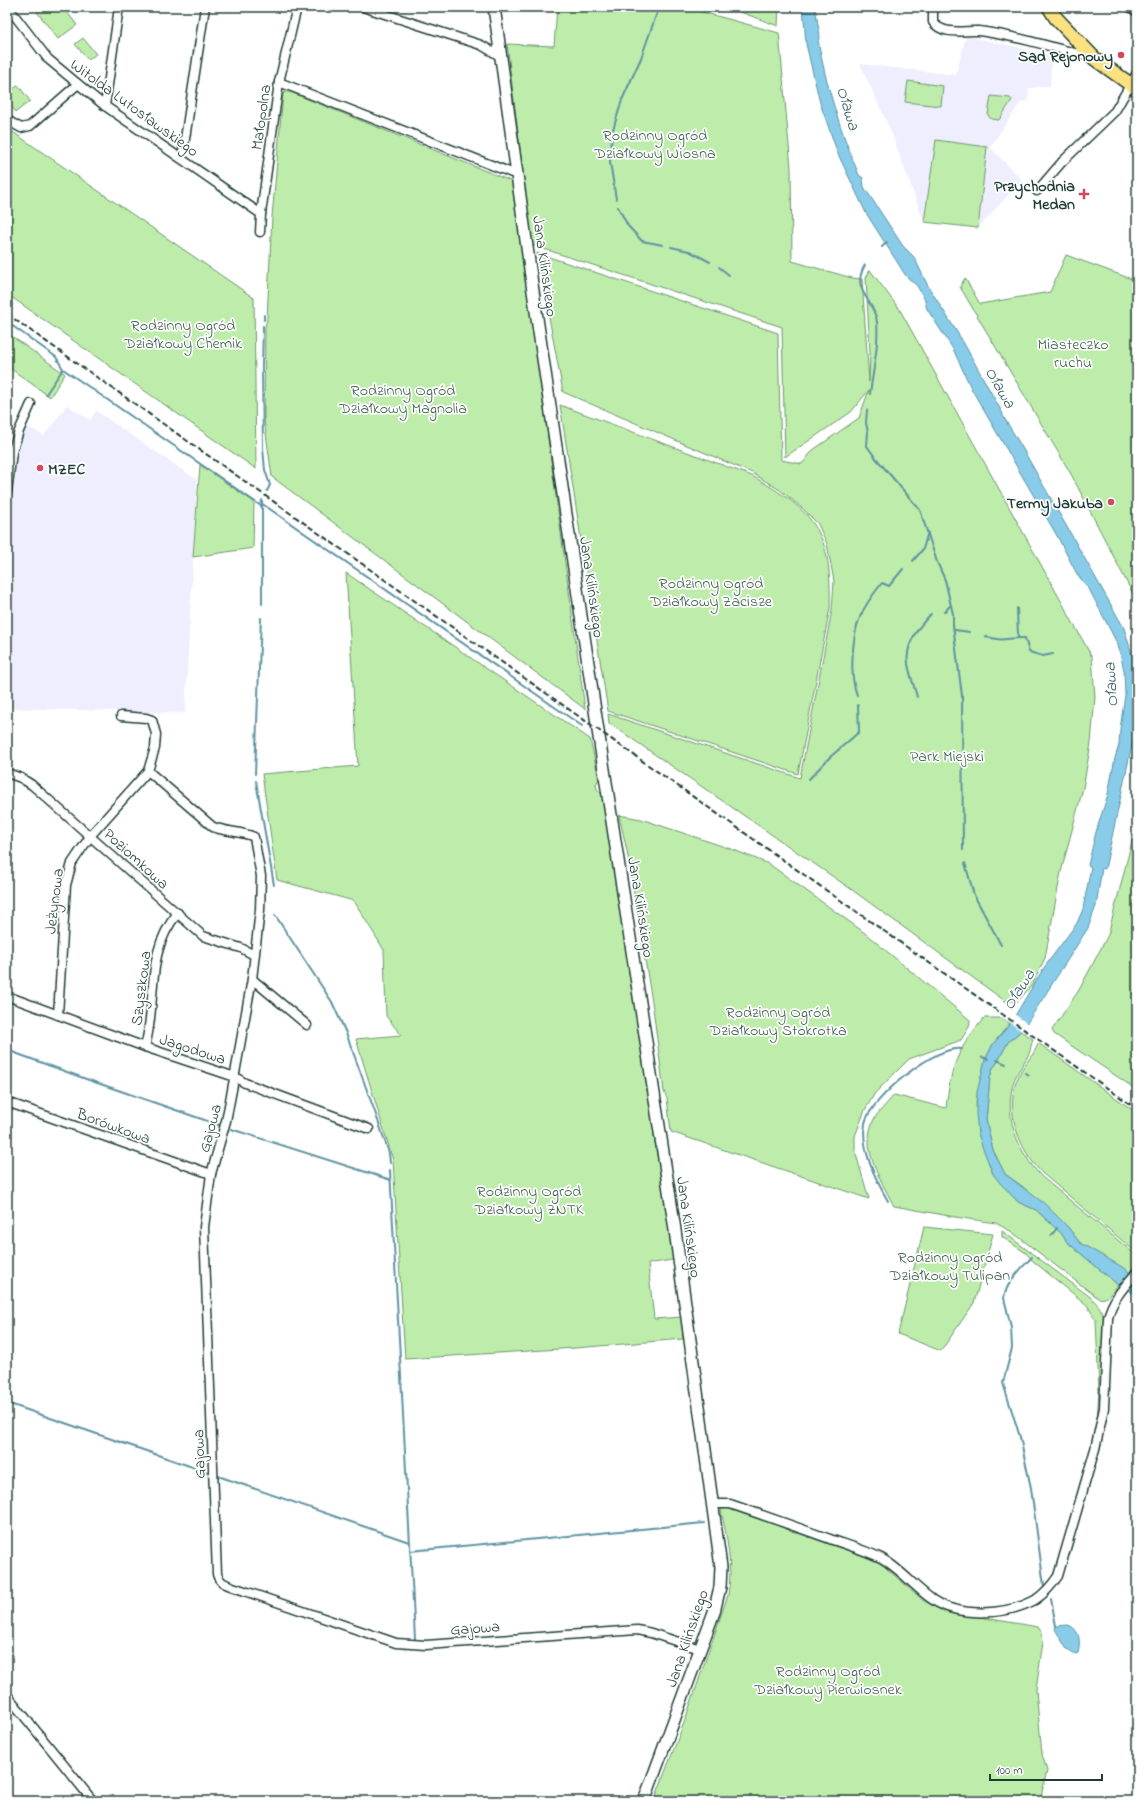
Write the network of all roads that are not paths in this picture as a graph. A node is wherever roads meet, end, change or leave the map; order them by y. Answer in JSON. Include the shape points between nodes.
{"nodes":[{"id":1,"x":8,"y":7,"type":"edge"},
{"id":2,"x":119,"y":7,"type":"edge"},
{"id":3,"x":205,"y":7,"type":"edge"},
{"id":4,"x":297,"y":7,"type":"edge"},
{"id":5,"x":363,"y":7,"type":"edge"},
{"id":6,"x":494,"y":7,"type":"edge"},
{"id":7,"x":933,"y":7,"type":"edge"},
{"id":8,"x":1049,"y":7,"type":"edge"},
{"id":9,"x":1130,"y":7,"type":"edge"},
{"id":10,"x":1137,"y":12,"type":"edge"},
{"id":11,"x":499,"y":50,"type":"junction"},
{"id":12,"x":1095,"y":59,"type":"junction"},
{"id":13,"x":279,"y":82,"type":"junction"},
{"id":14,"x":1135,"y":82,"type":"edge"},
{"id":15,"x":78,"y":84,"type":"junction"},
{"id":16,"x":105,"y":106,"type":"junction"},
{"id":17,"x":7,"y":120,"type":"edge"},
{"id":18,"x":179,"y":158,"type":"junction"},
{"id":19,"x":517,"y":175,"type":"junction"},
{"id":20,"x":1037,"y":191,"type":"dead end"},
{"id":21,"x":261,"y":214,"type":"junction"},
{"id":22,"x":260,"y":232,"type":"dead end"},
{"id":23,"x":31,"y":404,"type":"dead end"},
{"id":24,"x":7,"y":492,"type":"edge"},
{"id":25,"x":121,"y":716,"type":"dead end"},
{"id":26,"x":148,"y":771,"type":"junction"},
{"id":27,"x":7,"y":773,"type":"edge"},
{"id":28,"x":90,"y":835,"type":"junction"},
{"id":29,"x":178,"y":913,"type":"junction"},
{"id":30,"x":254,"y":955,"type":"junction"},
{"id":31,"x":252,"y":979,"type":"junction"},
{"id":32,"x":7,"y":996,"type":"edge"},
{"id":33,"x":58,"y":1015,"type":"junction"},
{"id":34,"x":307,"y":1025,"type":"dead end"},
{"id":35,"x":145,"y":1047,"type":"junction"},
{"id":36,"x":235,"y":1077,"type":"junction"},
{"id":37,"x":7,"y":1102,"type":"edge"},
{"id":38,"x":369,"y":1129,"type":"dead end"},
{"id":39,"x":211,"y":1174,"type":"junction"},
{"id":40,"x":1137,"y":1272,"type":"edge"},
{"id":41,"x":713,"y":1504,"type":"junction"},
{"id":42,"x":700,"y":1649,"type":"junction"},
{"id":43,"x":7,"y":1695,"type":"edge"},
{"id":44,"x":93,"y":1801,"type":"edge"},
{"id":45,"x":644,"y":1801,"type":"edge"}],
"edges":[{"from":1,"to":15,"type":"street","name":"Witolda Lutosławskiego","via":[[48,59]]},
{"from":2,"to":16,"type":"street"},
{"from":3,"to":18,"type":"street","via":[[183,152]]},
{"from":4,"to":13,"type":"street","name":"Małopolna"},
{"from":5,"to":11,"type":"street"},
{"from":6,"to":11,"type":"street","name":"Jana Kilińskiego"},
{"from":7,"to":12,"type":"street","via":[[933,22],[940,29],[994,34]]},
{"from":8,"to":12,"type":"main road","via":[[1056,18]]},
{"from":9,"to":10,"type":"street"},
{"from":11,"to":19,"type":"street","name":"Jana Kilińskiego"},
{"from":12,"to":14,"type":"main road"},
{"from":13,"to":19,"type":"street"},
{"from":13,"to":21,"type":"street","name":"Małopolna"},
{"from":14,"to":20,"type":"street","via":[[1115,111],[1062,162]]},
{"from":15,"to":16,"type":"street","name":"Witolda Lutosławskiego"},
{"from":15,"to":17,"type":"street","via":[[30,126],[21,128]]},
{"from":16,"to":18,"type":"street","name":"Witolda Lutosławskiego"},
{"from":18,"to":21,"type":"street","name":"Witolda Lutosławskiego"},
{"from":19,"to":41,"type":"street","name":"Jana Kilińskiego","via":[[597,724],[674,1222]]},
{"from":21,"to":22,"type":"street","name":"Małopolna"},
{"from":23,"to":24,"type":"street","via":[[12,452]]},
{"from":25,"to":26,"type":"street","name":"Jeżynowa","via":[[152,720],[156,734],[155,748]]},
{"from":26,"to":28,"type":"street","name":"Jeżynowa"},
{"from":26,"to":30,"type":"street","name":"Gajowa","via":[[213,827],[254,837],[261,876],[260,910]]},
{"from":27,"to":28,"type":"street","name":"Poziomkowa","via":[[32,785]]},
{"from":28,"to":29,"type":"street","name":"Poziomkowa"},
{"from":28,"to":33,"type":"street","name":"Jeżynowa","via":[[72,863],[66,885]]},
{"from":29,"to":30,"type":"street","name":"Poziomkowa","via":[[203,936],[241,948]]},
{"from":29,"to":35,"type":"street","name":"Szyszkowa","via":[[169,923],[155,958],[150,1028]]},
{"from":30,"to":31,"type":"street","name":"Gajowa"},
{"from":31,"to":34,"type":"street"},
{"from":31,"to":36,"type":"street","name":"Gajowa"},
{"from":32,"to":33,"type":"street","name":"Jagodowa"},
{"from":33,"to":35,"type":"street","name":"Jagodowa"},
{"from":35,"to":36,"type":"street","name":"Jagodowa"},
{"from":36,"to":38,"type":"street","name":"Jagodowa"},
{"from":36,"to":39,"type":"street","name":"Gajowa"},
{"from":37,"to":39,"type":"street","name":"Borówkowa"},
{"from":39,"to":42,"type":"street","name":"Gajowa","via":[[204,1244],[217,1574],[223,1583],[363,1632],[406,1644],[426,1645],[637,1630]]},
{"from":40,"to":41,"type":"street","via":[[1110,1307],[1104,1408],[1094,1449],[1058,1576],[1035,1600],[1005,1609],[978,1613],[956,1610],[924,1594],[881,1558],[730,1504]]},
{"from":41,"to":42,"type":"street","name":"Jana Kilińskiego","via":[[721,1580],[714,1612]]},
{"from":42,"to":45,"type":"street","name":"Jana Kilińskiego"},
{"from":43,"to":44,"type":"street"}]}
